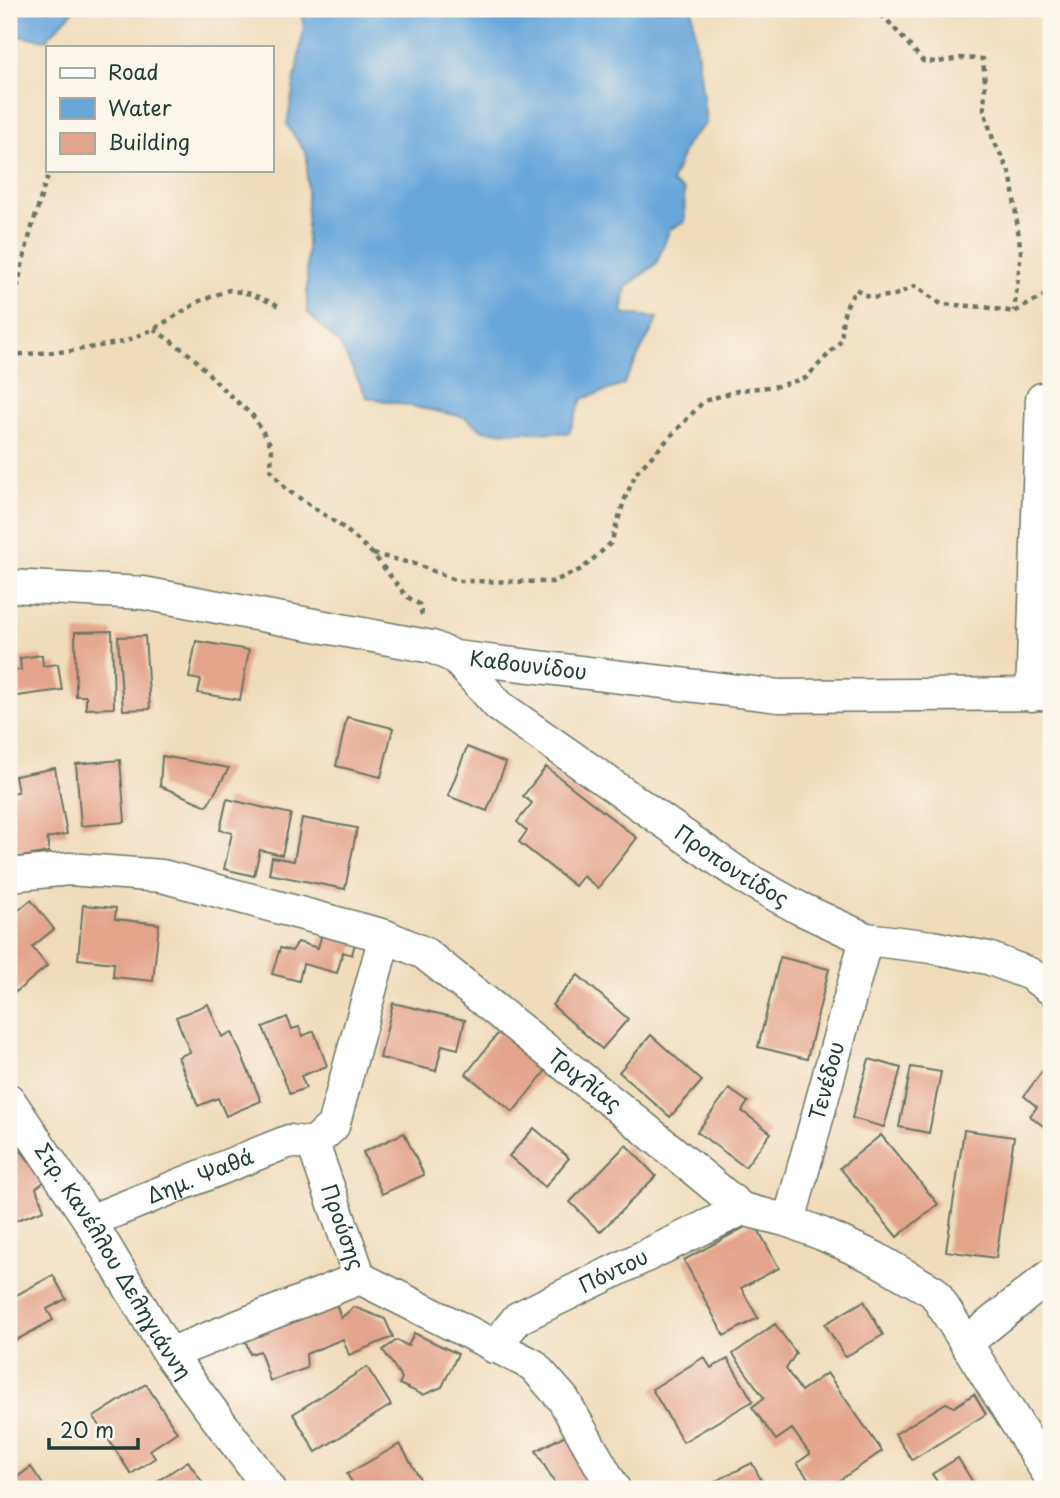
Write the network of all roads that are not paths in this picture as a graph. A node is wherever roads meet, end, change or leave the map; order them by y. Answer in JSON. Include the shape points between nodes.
{"nodes":[{"id":1,"x":1042,"y":399,"type":"dead end"},
{"id":2,"x":9,"y":586,"type":"edge"},
{"id":3,"x":443,"y":652,"type":"junction"},
{"id":4,"x":1042,"y":695,"type":"edge"},
{"id":5,"x":9,"y":875,"type":"edge"},
{"id":6,"x":386,"y":936,"type":"junction"},
{"id":7,"x":866,"y":939,"type":"junction"},
{"id":8,"x":1051,"y":989,"type":"edge"},
{"id":9,"x":9,"y":1100,"type":"edge"},
{"id":10,"x":313,"y":1144,"type":"junction"},
{"id":11,"x":742,"y":1209,"type":"junction"},
{"id":12,"x":90,"y":1221,"type":"junction"},
{"id":13,"x":789,"y":1221,"type":"junction"},
{"id":14,"x":1051,"y":1275,"type":"edge"},
{"id":15,"x":360,"y":1278,"type":"junction"},
{"id":16,"x":966,"y":1343,"type":"junction"},
{"id":17,"x":494,"y":1347,"type":"junction"},
{"id":18,"x":169,"y":1354,"type":"junction"},
{"id":19,"x":1051,"y":1478,"type":"edge"},
{"id":20,"x":270,"y":1489,"type":"edge"},
{"id":21,"x":614,"y":1489,"type":"edge"}],
"edges":[{"from":1,"to":4,"type":"street"},
{"from":2,"to":3,"type":"street","name":"Καβουνίδου","via":[[143,593]]},
{"from":3,"to":4,"type":"street","name":"Καβουνίδου","via":[[779,696]]},
{"from":3,"to":7,"type":"street","name":"Προποντίδος","via":[[499,706],[743,877]]},
{"from":5,"to":6,"type":"street","name":"Τριγλίας","via":[[69,869],[162,876]]},
{"from":6,"to":10,"type":"street","via":[[333,1126]]},
{"from":6,"to":11,"type":"street","name":"Τριγλίας","via":[[424,953]]},
{"from":7,"to":8,"type":"street","name":"Προποντίδος","via":[[988,958],[1030,974]]},
{"from":7,"to":13,"type":"street","name":"Τενέδου"},
{"from":9,"to":12,"type":"street","name":"Στρ. Κανέλλου Δεληγιάννη"},
{"from":10,"to":12,"type":"street","name":"Δημ. Ψαθά","via":[[289,1141]]},
{"from":10,"to":15,"type":"street","name":"Προύσης"},
{"from":11,"to":13,"type":"street","name":"Τριγλίας"},
{"from":11,"to":17,"type":"street","name":"Πόντου","via":[[518,1318]]},
{"from":12,"to":18,"type":"street","name":"Στρ. Κανέλλου Δεληγιάννη"},
{"from":13,"to":16,"type":"street","name":"Τριγλίας","via":[[873,1257],[934,1292]]},
{"from":14,"to":16,"type":"street"},
{"from":15,"to":17,"type":"street","name":"Προύσης"},
{"from":15,"to":18,"type":"street"},
{"from":16,"to":19,"type":"street","name":"Τριγλίας"},
{"from":17,"to":21,"type":"street","name":"Προύσης","via":[[533,1365],[563,1399]]},
{"from":18,"to":20,"type":"street","name":"Στρ. Κανέλλου Δεληγιάννη"}]}
